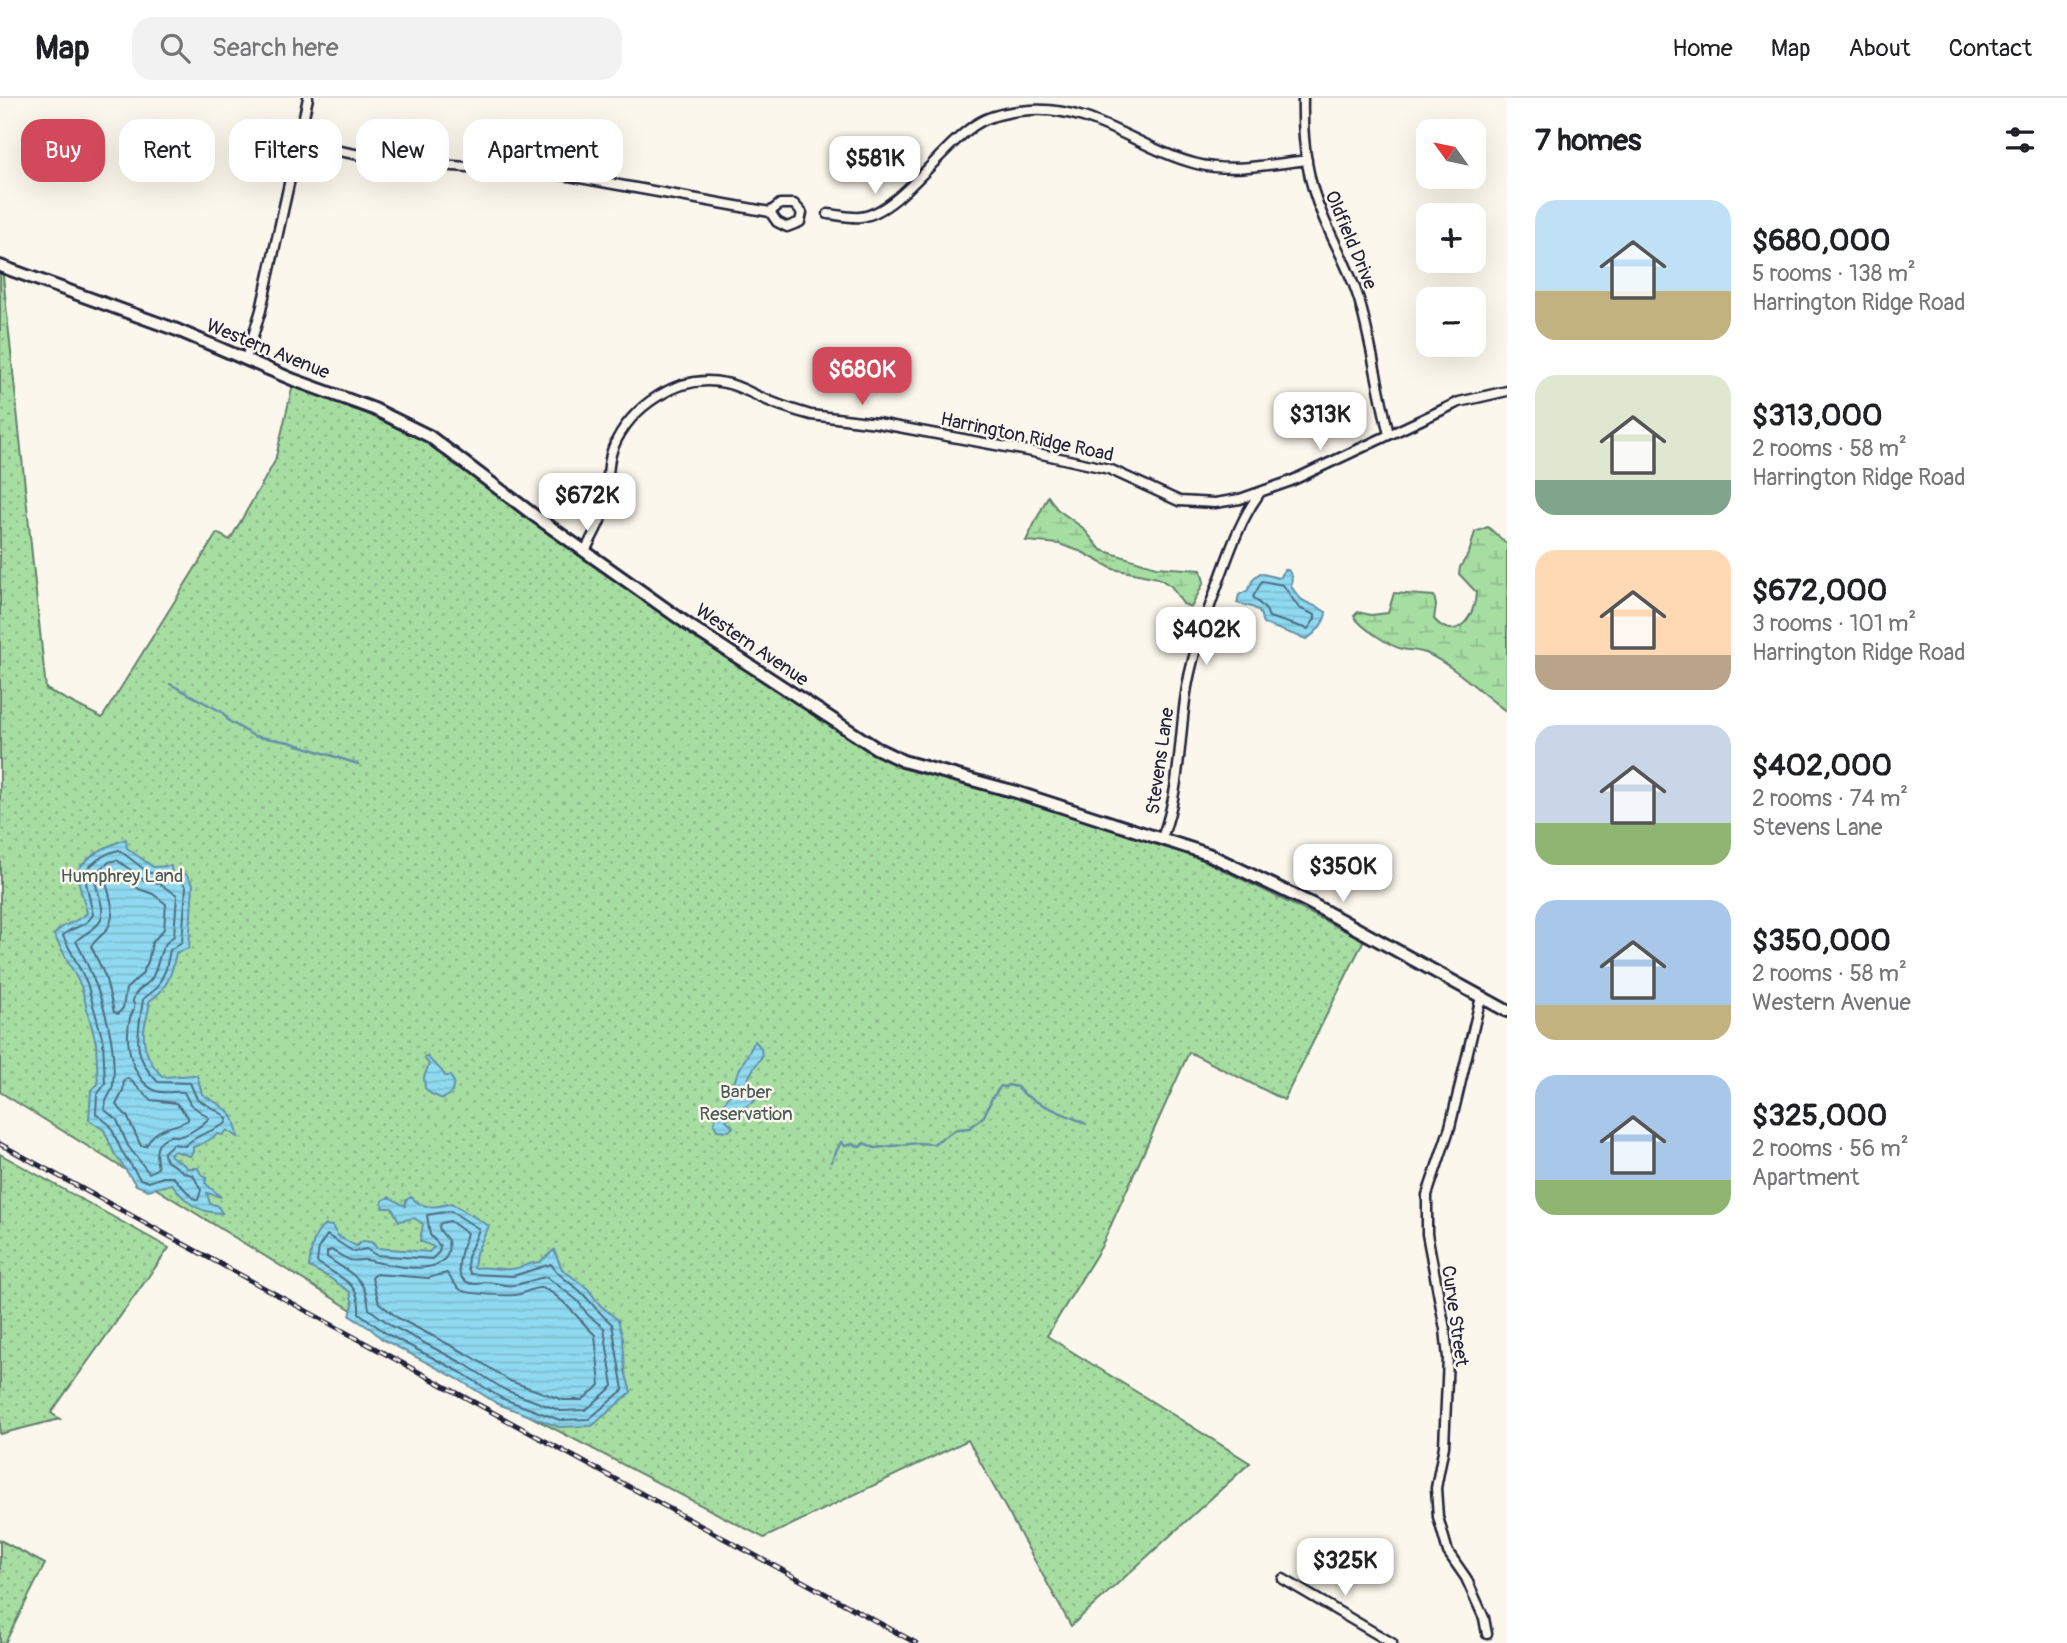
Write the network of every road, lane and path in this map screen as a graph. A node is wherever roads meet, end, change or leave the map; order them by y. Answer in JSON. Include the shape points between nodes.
{"nodes":[{"id":1,"x":308,"y":98,"type":"edge"},
{"id":2,"x":1303,"y":98,"type":"edge"},
{"id":3,"x":303,"y":119,"type":"edge"},
{"id":4,"x":342,"y":152,"type":"edge"},
{"id":5,"x":1307,"y":160,"type":"junction"},
{"id":6,"x":289,"y":182,"type":"edge"},
{"id":7,"x":770,"y":212,"type":"dead end"},
{"id":8,"x":828,"y":214,"type":"dead end"},
{"id":9,"x":0,"y":266,"type":"edge"},
{"id":10,"x":246,"y":359,"type":"junction"},
{"id":11,"x":1507,"y":391,"type":"edge"},
{"id":12,"x":1389,"y":434,"type":"junction"},
{"id":13,"x":1260,"y":493,"type":"junction"},
{"id":14,"x":585,"y":551,"type":"junction"},
{"id":15,"x":1162,"y":838,"type":"junction"},
{"id":16,"x":1481,"y":997,"type":"junction"},
{"id":17,"x":1507,"y":1010,"type":"edge"},
{"id":18,"x":1283,"y":1579,"type":"dead end"},
{"id":19,"x":1486,"y":1634,"type":"dead end"},
{"id":20,"x":1392,"y":1643,"type":"edge"}],
"edges":[{"from":1,"to":3,"type":"street"},
{"from":2,"to":5,"type":"street","name":"Oldfield Drive"},
{"from":4,"to":7,"type":"street","via":[[396,162],[552,173]]},
{"from":5,"to":8,"type":"street","via":[[1232,169],[1195,164],[1073,114],[1032,110],[979,123],[879,211],[861,217]]},
{"from":5,"to":12,"type":"street","name":"Oldfield Drive","via":[[1321,212],[1352,276]]},
{"from":6,"to":10,"type":"street"},
{"from":9,"to":10,"type":"street","name":"Western Avenue"},
{"from":10,"to":14,"type":"street","name":"Western Avenue","via":[[374,409],[429,436]]},
{"from":11,"to":12,"type":"street","name":"Harrington Ridge Road","via":[[1459,402]]},
{"from":12,"to":13,"type":"street","name":"Harrington Ridge Road"},
{"from":13,"to":14,"type":"street","name":"Harrington Ridge Road","via":[[1215,503],[1179,501],[1109,470],[948,435],[811,415],[715,381],[670,390],[644,404],[632,418],[613,448],[603,515]]},
{"from":13,"to":15,"type":"street","name":"Stevens Lane","via":[[1234,541],[1196,649],[1174,799]]},
{"from":14,"to":15,"type":"street","name":"Western Avenue","via":[[876,748],[944,774]]},
{"from":15,"to":16,"type":"street","name":"Western Avenue","via":[[1241,868]]},
{"from":16,"to":17,"type":"street","name":"Western Avenue"},
{"from":16,"to":19,"type":"street","name":"Curve Street","via":[[1450,1128],[1427,1195],[1427,1234],[1448,1358],[1444,1446],[1436,1488],[1438,1517],[1448,1552],[1466,1578]]},
{"from":18,"to":20,"type":"street"}]}
